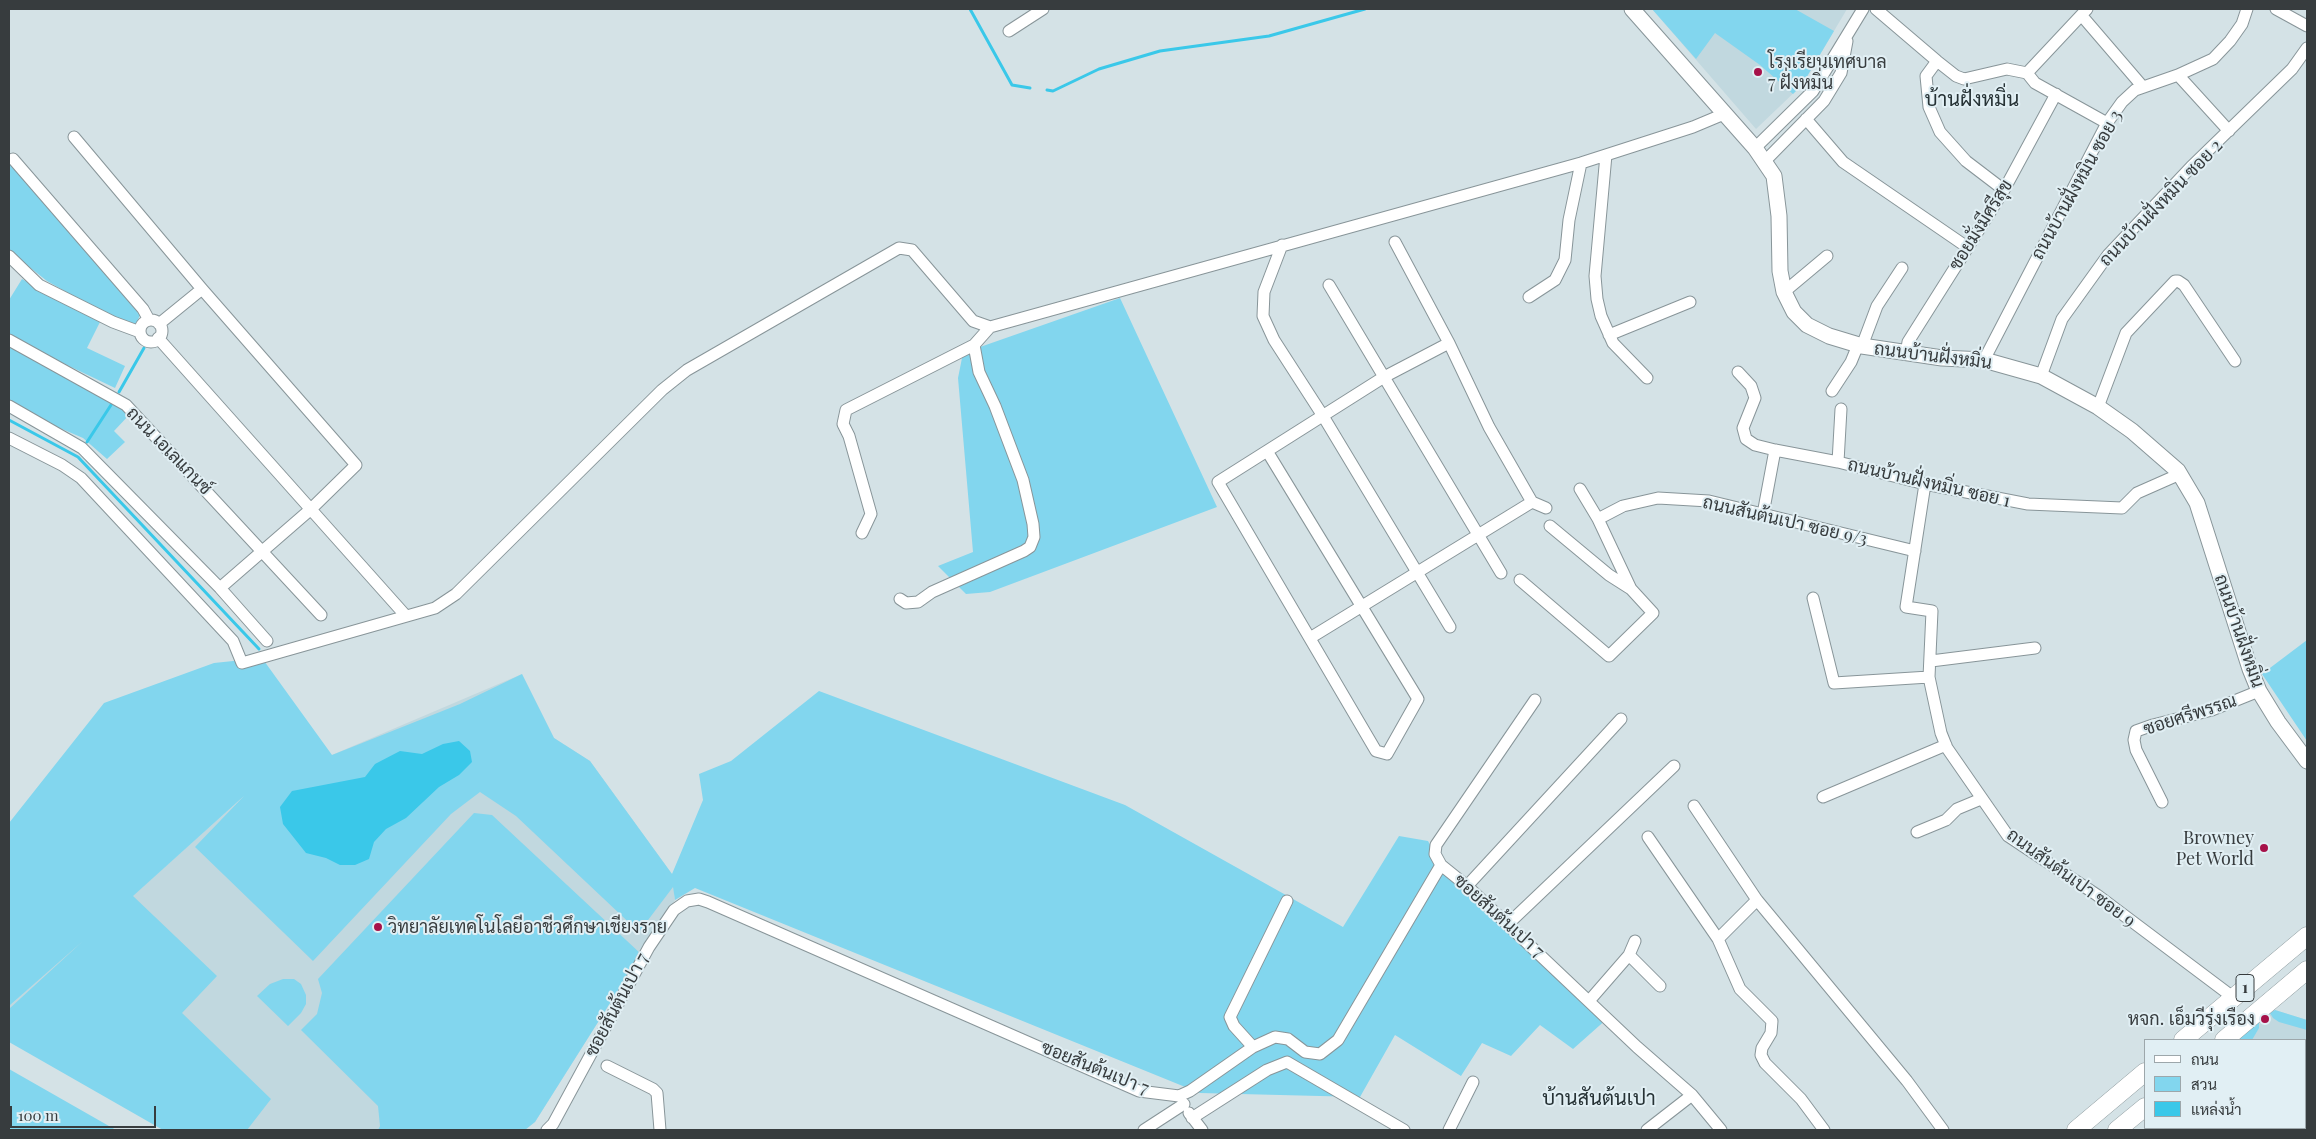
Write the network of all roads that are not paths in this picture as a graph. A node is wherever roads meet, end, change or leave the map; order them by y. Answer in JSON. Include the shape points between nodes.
{"nodes":[{"id":1,"x":1043,"y":9,"type":"edge"},
{"id":2,"x":1632,"y":9,"type":"edge"},
{"id":3,"x":1863,"y":9,"type":"edge"},
{"id":4,"x":1876,"y":9,"type":"edge"},
{"id":5,"x":2247,"y":9,"type":"edge"},
{"id":6,"x":2276,"y":9,"type":"edge"},
{"id":7,"x":2085,"y":12,"type":"edge"},
{"id":8,"x":2307,"y":26,"type":"edge"},
{"id":9,"x":1009,"y":31,"type":"dead end"},
{"id":10,"x":1849,"y":35,"type":"junction"},
{"id":11,"x":2307,"y":48,"type":"edge"},
{"id":12,"x":1937,"y":62,"type":"junction"},
{"id":13,"x":2027,"y":73,"type":"junction"},
{"id":14,"x":2178,"y":75,"type":"junction"},
{"id":15,"x":2143,"y":87,"type":"junction"},
{"id":16,"x":2056,"y":94,"type":"junction"},
{"id":17,"x":1724,"y":114,"type":"junction"},
{"id":18,"x":1806,"y":119,"type":"junction"},
{"id":19,"x":2107,"y":123,"type":"junction"},
{"id":20,"x":2229,"y":131,"type":"junction"},
{"id":21,"x":74,"y":136,"type":"dead end"},
{"id":22,"x":1754,"y":148,"type":"junction"},
{"id":23,"x":1606,"y":155,"type":"junction"},
{"id":24,"x":13,"y":159,"type":"dead end"},
{"id":25,"x":1765,"y":161,"type":"junction"},
{"id":26,"x":1581,"y":163,"type":"junction"},
{"id":27,"x":2004,"y":190,"type":"junction"},
{"id":28,"x":1394,"y":242,"type":"dead end"},
{"id":29,"x":1282,"y":245,"type":"junction"},
{"id":30,"x":1967,"y":247,"type":"junction"},
{"id":31,"x":9,"y":256,"type":"edge"},
{"id":32,"x":1827,"y":256,"type":"dead end"},
{"id":33,"x":1902,"y":268,"type":"dead end"},
{"id":34,"x":1329,"y":285,"type":"dead end"},
{"id":35,"x":202,"y":289,"type":"junction"},
{"id":36,"x":1784,"y":292,"type":"junction"},
{"id":37,"x":1529,"y":296,"type":"dead end"},
{"id":38,"x":1690,"y":302,"type":"dead end"},
{"id":39,"x":154,"y":322,"type":"junction"},
{"id":40,"x":990,"y":326,"type":"junction"},
{"id":41,"x":140,"y":332,"type":"junction"},
{"id":42,"x":1609,"y":335,"type":"junction"},
{"id":43,"x":158,"y":338,"type":"junction"},
{"id":44,"x":9,"y":340,"type":"edge"},
{"id":45,"x":1449,"y":343,"type":"junction"},
{"id":46,"x":974,"y":345,"type":"junction"},
{"id":47,"x":1860,"y":346,"type":"junction"},
{"id":48,"x":1906,"y":354,"type":"junction"},
{"id":49,"x":1984,"y":360,"type":"junction"},
{"id":50,"x":2235,"y":361,"type":"dead end"},
{"id":51,"x":1738,"y":372,"type":"dead end"},
{"id":52,"x":2040,"y":376,"type":"junction"},
{"id":53,"x":1384,"y":377,"type":"junction"},
{"id":54,"x":1647,"y":378,"type":"dead end"},
{"id":55,"x":1832,"y":391,"type":"dead end"},
{"id":56,"x":9,"y":406,"type":"edge"},
{"id":57,"x":2098,"y":407,"type":"junction"},
{"id":58,"x":1841,"y":409,"type":"dead end"},
{"id":59,"x":1323,"y":416,"type":"junction"},
{"id":60,"x":9,"y":438,"type":"edge"},
{"id":61,"x":1775,"y":450,"type":"junction"},
{"id":62,"x":1267,"y":451,"type":"junction"},
{"id":63,"x":1838,"y":462,"type":"junction"},
{"id":64,"x":2180,"y":474,"type":"junction"},
{"id":65,"x":1925,"y":484,"type":"junction"},
{"id":66,"x":1580,"y":489,"type":"dead end"},
{"id":67,"x":1532,"y":502,"type":"junction"},
{"id":68,"x":1546,"y":508,"type":"dead end"},
{"id":69,"x":311,"y":509,"type":"junction"},
{"id":70,"x":1763,"y":514,"type":"junction"},
{"id":71,"x":1598,"y":519,"type":"junction"},
{"id":72,"x":1550,"y":526,"type":"dead end"},
{"id":73,"x":862,"y":533,"type":"dead end"},
{"id":74,"x":1478,"y":535,"type":"junction"},
{"id":75,"x":263,"y":550,"type":"junction"},
{"id":76,"x":1915,"y":551,"type":"junction"},
{"id":77,"x":1416,"y":573,"type":"junction"},
{"id":78,"x":1501,"y":573,"type":"dead end"},
{"id":79,"x":1520,"y":580,"type":"dead end"},
{"id":80,"x":220,"y":588,"type":"junction"},
{"id":81,"x":1631,"y":589,"type":"junction"},
{"id":82,"x":1813,"y":598,"type":"dead end"},
{"id":83,"x":900,"y":599,"type":"dead end"},
{"id":84,"x":1362,"y":606,"type":"junction"},
{"id":85,"x":321,"y":615,"type":"dead end"},
{"id":86,"x":406,"y":616,"type":"junction"},
{"id":87,"x":1450,"y":627,"type":"dead end"},
{"id":88,"x":1310,"y":638,"type":"junction"},
{"id":89,"x":267,"y":641,"type":"dead end"},
{"id":90,"x":2034,"y":648,"type":"dead end"},
{"id":91,"x":1931,"y":660,"type":"junction"},
{"id":92,"x":1930,"y":677,"type":"junction"},
{"id":93,"x":2259,"y":691,"type":"junction"},
{"id":94,"x":1535,"y":700,"type":"dead end"},
{"id":95,"x":1621,"y":719,"type":"dead end"},
{"id":96,"x":1946,"y":745,"type":"junction"},
{"id":97,"x":2307,"y":761,"type":"edge"},
{"id":98,"x":1674,"y":766,"type":"dead end"},
{"id":99,"x":1823,"y":797,"type":"dead end"},
{"id":100,"x":1982,"y":799,"type":"junction"},
{"id":101,"x":2162,"y":802,"type":"dead end"},
{"id":102,"x":1694,"y":806,"type":"dead end"},
{"id":103,"x":1917,"y":832,"type":"dead end"},
{"id":104,"x":1648,"y":837,"type":"dead end"},
{"id":105,"x":1441,"y":866,"type":"junction"},
{"id":106,"x":1467,"y":886,"type":"junction"},
{"id":107,"x":1757,"y":900,"type":"junction"},
{"id":108,"x":1287,"y":901,"type":"dead end"},
{"id":109,"x":1508,"y":924,"type":"junction"},
{"id":110,"x":2307,"y":936,"type":"edge"},
{"id":111,"x":1718,"y":939,"type":"junction"},
{"id":112,"x":1635,"y":941,"type":"dead end"},
{"id":113,"x":1628,"y":955,"type":"junction"},
{"id":114,"x":2307,"y":970,"type":"edge"},
{"id":115,"x":1660,"y":986,"type":"dead end"},
{"id":116,"x":2234,"y":998,"type":"junction"},
{"id":117,"x":1590,"y":1001,"type":"junction"},
{"id":118,"x":2184,"y":1039,"type":"edge"},
{"id":119,"x":2225,"y":1039,"type":"edge"},
{"id":120,"x":1253,"y":1047,"type":"junction"},
{"id":121,"x":607,"y":1066,"type":"dead end"},
{"id":122,"x":2144,"y":1073,"type":"edge"},
{"id":123,"x":1473,"y":1082,"type":"dead end"},
{"id":124,"x":1692,"y":1095,"type":"junction"},
{"id":125,"x":1181,"y":1100,"type":"junction"},
{"id":126,"x":2144,"y":1108,"type":"edge"},
{"id":127,"x":1192,"y":1118,"type":"junction"},
{"id":128,"x":547,"y":1130,"type":"edge"},
{"id":129,"x":660,"y":1130,"type":"edge"},
{"id":130,"x":1144,"y":1130,"type":"edge"},
{"id":131,"x":1202,"y":1130,"type":"edge"},
{"id":132,"x":1404,"y":1130,"type":"edge"},
{"id":133,"x":1449,"y":1130,"type":"edge"},
{"id":134,"x":1647,"y":1130,"type":"edge"},
{"id":135,"x":1721,"y":1130,"type":"edge"},
{"id":136,"x":1824,"y":1130,"type":"edge"},
{"id":137,"x":1943,"y":1130,"type":"edge"},
{"id":138,"x":2076,"y":1130,"type":"edge"},
{"id":139,"x":2117,"y":1130,"type":"edge"}],
"edges":[{"from":1,"to":9,"type":"street"},
{"from":2,"to":17,"type":"street","name":"ถนนบ้านฝั่งหมิ่น"},
{"from":3,"to":10,"type":"street"},
{"from":4,"to":12,"type":"street"},
{"from":5,"to":14,"type":"street","name":"ถนนบ้านฝั่งหมิน ซอย 3","via":[[2242,24],[2213,59]]},
{"from":6,"to":8,"type":"street"},
{"from":7,"to":13,"type":"street"},
{"from":7,"to":15,"type":"street"},
{"from":10,"to":18,"type":"street","via":[[1841,73],[1824,101]]},
{"from":10,"to":22,"type":"street","via":[[1813,92]]},
{"from":11,"to":20,"type":"street","name":"ถนนบ้านฝั่งหมิ่น ซอย 2","via":[[2292,69]]},
{"from":12,"to":13,"type":"street","via":[[1964,79],[2007,69]]},
{"from":12,"to":27,"type":"street","via":[[1926,76],[1929,107],[1940,132],[1966,161]]},
{"from":13,"to":16,"type":"street","via":[[2035,84]]},
{"from":14,"to":15,"type":"street","name":"ถนนบ้านฝั่งหมิน ซอย 3"},
{"from":14,"to":20,"type":"street"},
{"from":15,"to":19,"type":"street","name":"ถนนบ้านฝั่งหมิน ซอย 3","via":[[2122,102]]},
{"from":16,"to":19,"type":"street"},
{"from":16,"to":27,"type":"street","name":"ซอยมั่งมีศรีสุข"},
{"from":17,"to":22,"type":"street","name":"ถนนบ้านฝั่งหมิ่น"},
{"from":17,"to":23,"type":"street"},
{"from":18,"to":25,"type":"street"},
{"from":18,"to":30,"type":"street","via":[[1844,162]]},
{"from":19,"to":49,"type":"street","name":"ถนนบ้านฝั่งหมิน ซอย 3"},
{"from":20,"to":52,"type":"street","name":"ถนนบ้านฝั่งหมิ่น ซอย 2","via":[[2105,259],[2062,319]]},
{"from":21,"to":35,"type":"street"},
{"from":22,"to":25,"type":"street","name":"ถนนบ้านฝั่งหมิ่น"},
{"from":23,"to":26,"type":"street"},
{"from":23,"to":42,"type":"street","via":[[1594,276],[1601,316]]},
{"from":24,"to":39,"type":"street"},
{"from":25,"to":36,"type":"street","name":"ถนนบ้านฝั่งหมิ่น","via":[[1774,176],[1778,194],[1779,262]]},
{"from":26,"to":29,"type":"street"},
{"from":26,"to":37,"type":"street","via":[[1568,220],[1565,260],[1555,280]]},
{"from":27,"to":30,"type":"street","name":"ซอยมั่งมีศรีสุข"},
{"from":28,"to":45,"type":"street"},
{"from":29,"to":40,"type":"street"},
{"from":29,"to":59,"type":"street","via":[[1264,292],[1263,316],[1274,340]]},
{"from":30,"to":48,"type":"street","name":"ซอยมั่งมีศรีสุข","via":[[1908,342]]},
{"from":31,"to":41,"type":"street","via":[[39,285],[112,322]]},
{"from":32,"to":36,"type":"street"},
{"from":33,"to":47,"type":"street","via":[[1877,306]]},
{"from":34,"to":53,"type":"street"},
{"from":35,"to":39,"type":"street"},
{"from":35,"to":69,"type":"street","via":[[356,465]]},
{"from":36,"to":47,"type":"street","name":"ถนนบ้านฝั่งหมิ่น","via":[[1794,312],[1807,326]]},
{"from":38,"to":42,"type":"street"},
{"from":39,"to":41,"type":"street","via":[[141,326]]},
{"from":39,"to":43,"type":"street","via":[[161,331]]},
{"from":40,"to":46,"type":"street"},
{"from":40,"to":86,"type":"street","via":[[973,321],[912,250],[899,248],[687,370],[662,390],[456,594],[435,608]]},
{"from":41,"to":43,"type":"street","via":[[146,340]]},
{"from":42,"to":54,"type":"street","via":[[1618,351]]},
{"from":43,"to":69,"type":"street"},
{"from":44,"to":75,"type":"street","name":"ถนน เอเลแกนซ์","via":[[126,405]]},
{"from":45,"to":53,"type":"street"},
{"from":45,"to":67,"type":"street","via":[[1489,427]]},
{"from":46,"to":73,"type":"street","via":[[846,410],[843,424],[870,514]]},
{"from":46,"to":83,"type":"street","via":[[979,372],[1023,480],[1034,537],[1024,552],[932,592],[918,602],[906,603]]},
{"from":47,"to":48,"type":"street","name":"ถนนบ้านฝั่งหมิ่น"},
{"from":47,"to":55,"type":"street"},
{"from":48,"to":49,"type":"street","name":"ถนนบ้านฝั่งหมิ่น"},
{"from":49,"to":52,"type":"street","name":"ถนนบ้านฝั่งหมิ่น"},
{"from":50,"to":57,"type":"street","via":[[2184,285],[2175,281],[2126,333]]},
{"from":51,"to":61,"type":"street","name":"ถนนบ้านฝั่งหมิ่น ซอย 1","via":[[1751,386],[1755,398],[1743,428],[1746,439]]},
{"from":52,"to":57,"type":"street","name":"ถนนบ้านฝั่งหมิ่น"},
{"from":53,"to":59,"type":"street"},
{"from":53,"to":74,"type":"street"},
{"from":56,"to":80,"type":"street","via":[[82,448]]},
{"from":57,"to":64,"type":"street","name":"ถนนบ้านฝั่งหมิ่น","via":[[2168,460]]},
{"from":58,"to":63,"type":"street"},
{"from":59,"to":62,"type":"street"},
{"from":59,"to":77,"type":"street"},
{"from":60,"to":86,"type":"street","via":[[80,478],[233,641],[242,662]]},
{"from":61,"to":63,"type":"street","name":"ถนนบ้านฝั่งหมิ่น ซอย 1"},
{"from":61,"to":70,"type":"street"},
{"from":62,"to":84,"type":"street"},
{"from":62,"to":88,"type":"street","via":[[1218,482]]},
{"from":63,"to":65,"type":"street","name":"ถนนบ้านฝั่งหมิ่น ซอย 1"},
{"from":64,"to":65,"type":"street","name":"ถนนบ้านฝั่งหมิ่น ซอย 1","via":[[2137,493],[2122,508],[2022,503]]},
{"from":64,"to":93,"type":"street","name":"ถนนบ้านฝั่งหมิ่น","via":[[2196,503]]},
{"from":65,"to":76,"type":"street","name":"ถนนสันต้นเปา ซอย 9"},
{"from":66,"to":71,"type":"street"},
{"from":67,"to":68,"type":"street"},
{"from":67,"to":74,"type":"street"},
{"from":69,"to":75,"type":"street"},
{"from":69,"to":86,"type":"street"},
{"from":70,"to":71,"type":"street","name":"ถนนสันต้นเปา ซอย 9/3","via":[[1709,501],[1658,498],[1623,506]]},
{"from":70,"to":76,"type":"street","name":"ถนนสันต้นเปา ซอย 9/3"},
{"from":71,"to":81,"type":"street"},
{"from":72,"to":81,"type":"street"},
{"from":74,"to":77,"type":"street"},
{"from":74,"to":78,"type":"street"},
{"from":75,"to":80,"type":"street"},
{"from":75,"to":85,"type":"street","name":"ถนน เอเลแกนซ์"},
{"from":76,"to":91,"type":"street","name":"ถนนสันต้นเปา ซอย 9","via":[[1906,608],[1932,611]]},
{"from":77,"to":84,"type":"street"},
{"from":77,"to":87,"type":"street"},
{"from":79,"to":81,"type":"street","via":[[1609,656],[1653,613]]},
{"from":80,"to":89,"type":"street"},
{"from":82,"to":92,"type":"street","via":[[1834,683]]},
{"from":84,"to":88,"type":"street"},
{"from":84,"to":88,"type":"street","via":[[1418,699],[1387,754],[1376,750]]},
{"from":90,"to":91,"type":"street"},
{"from":91,"to":92,"type":"street","name":"ถนนสันต้นเปา ซอย 9"},
{"from":92,"to":96,"type":"street","name":"ถนนสันต้นเปา ซอย 9"},
{"from":93,"to":97,"type":"street","name":"ถนนบ้านฝั่งหมิ่น"},
{"from":93,"to":101,"type":"street","name":"ซอยศรีพรรณ","via":[[2212,710],[2136,731],[2136,750]]},
{"from":94,"to":105,"type":"street","via":[[1436,845],[1435,854]]},
{"from":95,"to":106,"type":"street"},
{"from":96,"to":99,"type":"street"},
{"from":96,"to":100,"type":"street","name":"ถนนสันต้นเปา ซอย 9"},
{"from":98,"to":109,"type":"street"},
{"from":100,"to":103,"type":"street"},
{"from":100,"to":116,"type":"street","name":"ถนนสันต้นเปา ซอย 9","via":[[2000,826],[2016,842],[2097,895]]},
{"from":102,"to":107,"type":"street"},
{"from":104,"to":111,"type":"street"},
{"from":105,"to":106,"type":"street","name":"ซอยสันต้นเปา 7"},
{"from":105,"to":120,"type":"street","name":"ซอยสันต้นเปา 7","via":[[1338,1040],[1320,1054],[1305,1052],[1288,1039],[1275,1037]]},
{"from":106,"to":109,"type":"street","name":"ซอยสันต้นเปา 7"},
{"from":107,"to":111,"type":"street"},
{"from":107,"to":137,"type":"street","via":[[1907,1081]]},
{"from":108,"to":120,"type":"street","via":[[1230,1017]]},
{"from":109,"to":117,"type":"street","name":"ซอยสันต้นเปา 7"},
{"from":110,"to":116,"type":"main road","number":"1"},
{"from":111,"to":136,"type":"street","via":[[1740,989],[1772,1021],[1762,1048],[1765,1063],[1801,1099]]},
{"from":112,"to":113,"type":"street"},
{"from":113,"to":115,"type":"street"},
{"from":113,"to":117,"type":"street"},
{"from":114,"to":119,"type":"main road","number":"1"},
{"from":116,"to":118,"type":"main road","number":"1"},
{"from":117,"to":124,"type":"street","name":"ซอยสันต้นเปา 7"},
{"from":120,"to":125,"type":"street","name":"ซอยสันต้นเปา 7"},
{"from":121,"to":129,"type":"street","via":[[657,1093]]},
{"from":122,"to":138,"type":"main road"},
{"from":123,"to":133,"type":"street"},
{"from":124,"to":134,"type":"street"},
{"from":124,"to":135,"type":"street","name":"ซอยสันต้นเปา 7"},
{"from":125,"to":127,"type":"street"},
{"from":125,"to":128,"type":"street","name":"ซอยสันต้นเปา 7","via":[[1139,1091],[699,899],[687,901],[674,910],[649,947]]},
{"from":125,"to":130,"type":"street"},
{"from":126,"to":139,"type":"main road"},
{"from":127,"to":131,"type":"street"},
{"from":127,"to":132,"type":"street","via":[[1267,1070],[1287,1062]]}]}
